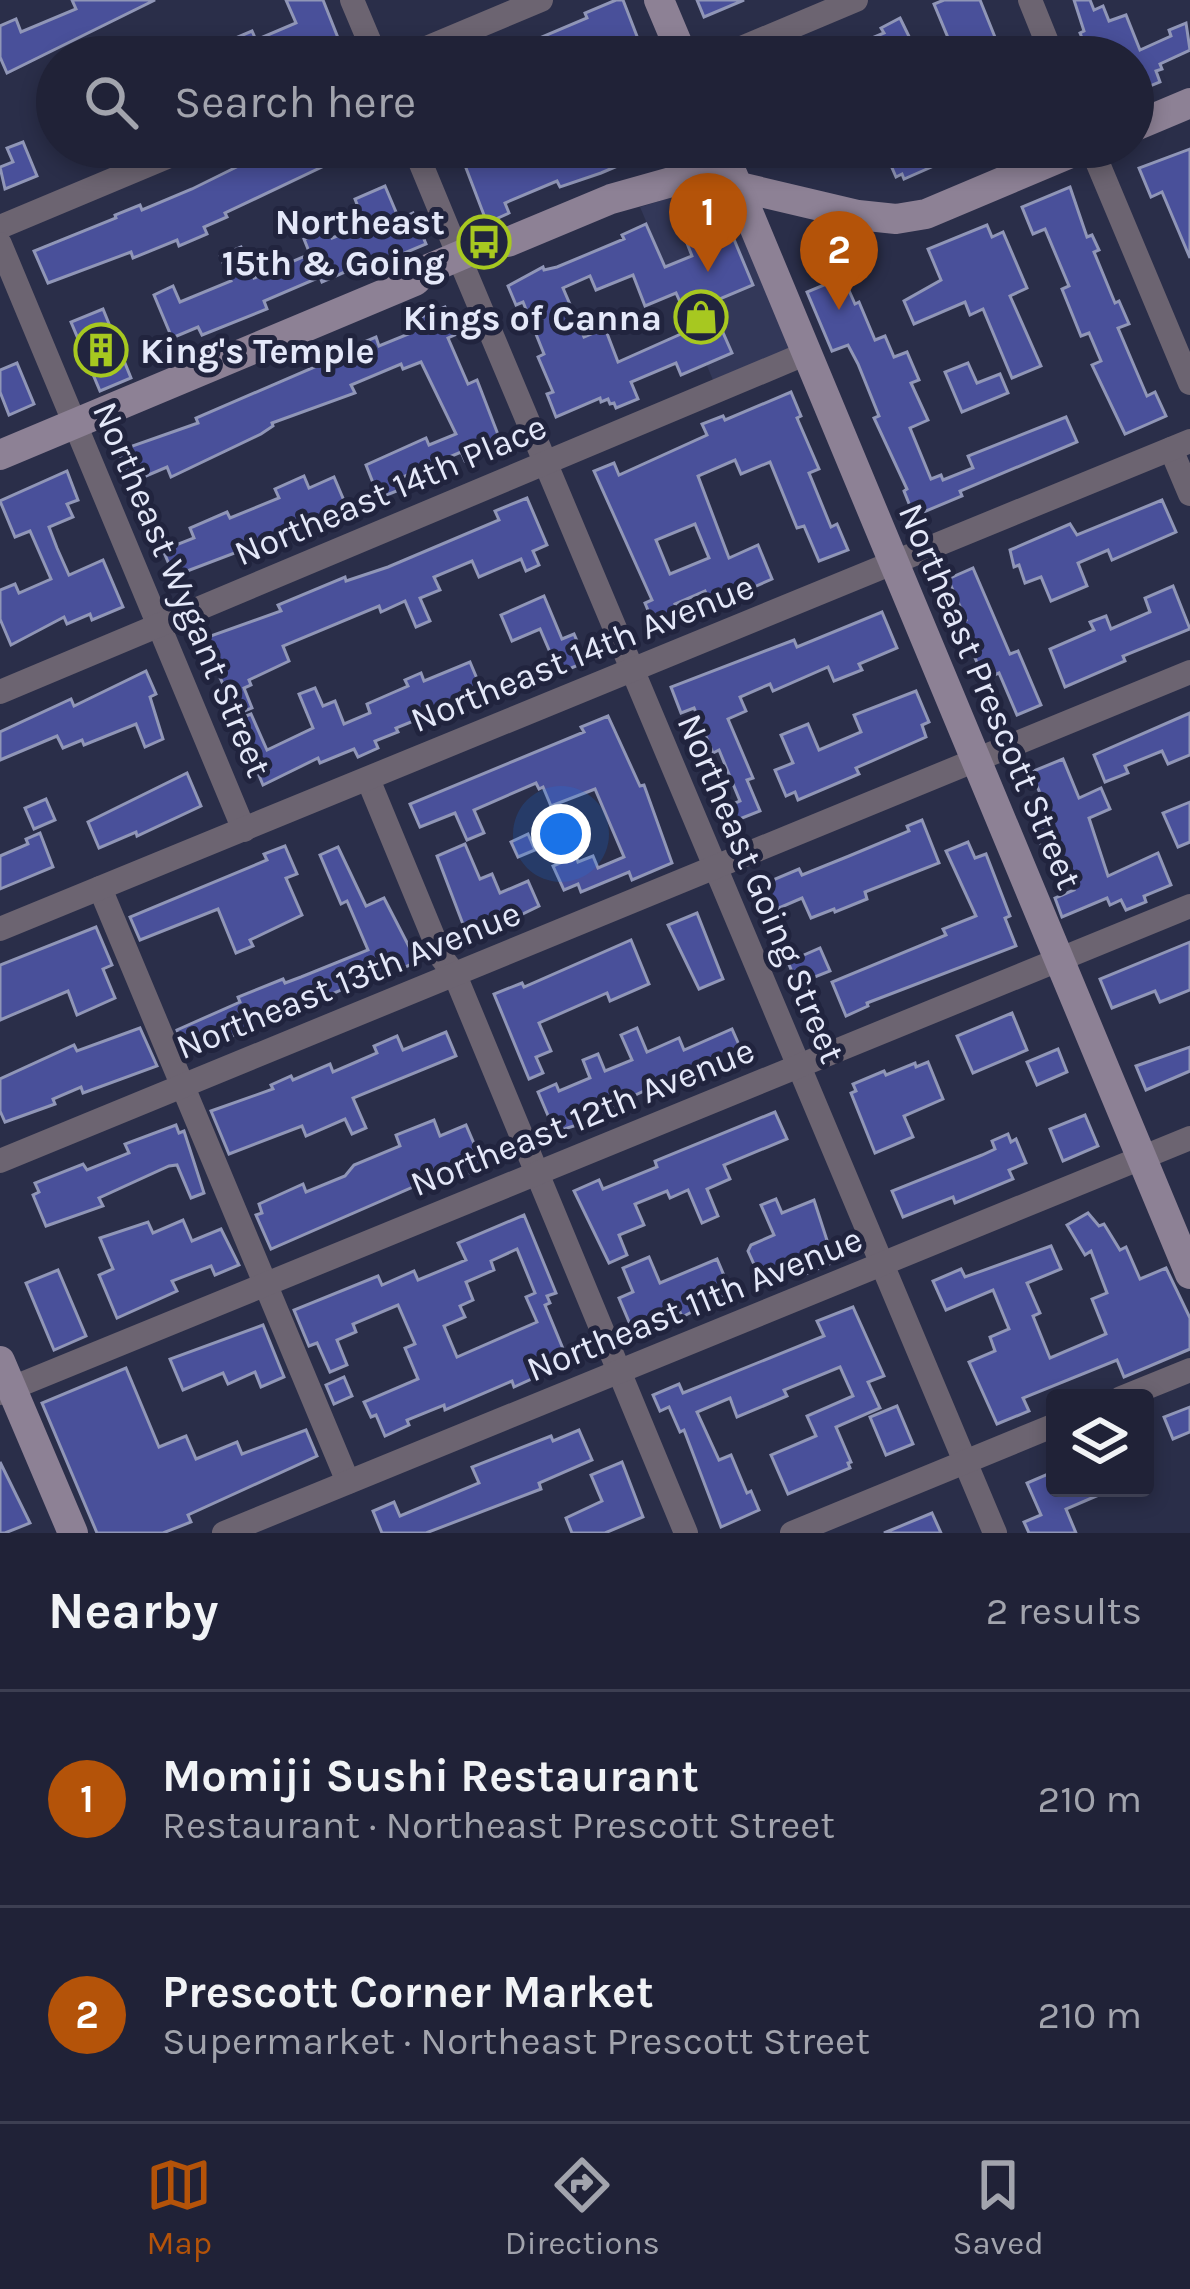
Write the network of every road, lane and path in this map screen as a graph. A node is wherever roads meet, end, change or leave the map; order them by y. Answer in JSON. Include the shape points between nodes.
{"nodes":[{"id":1,"x":352,"y":0,"type":"edge"},
{"id":2,"x":541,"y":0,"type":"edge"},
{"id":3,"x":659,"y":0,"type":"edge"},
{"id":4,"x":856,"y":0,"type":"edge"},
{"id":5,"x":1030,"y":0,"type":"edge"},
{"id":6,"x":367,"y":36,"type":"edge"},
{"id":7,"x":455,"y":36,"type":"edge"},
{"id":8,"x":674,"y":36,"type":"edge"},
{"id":9,"x":770,"y":36,"type":"edge"},
{"id":10,"x":1045,"y":36,"type":"edge"},
{"id":11,"x":1190,"y":103,"type":"edge"},
{"id":12,"x":1154,"y":118,"type":"edge"},
{"id":13,"x":141,"y":168,"type":"edge"},
{"id":14,"x":423,"y":168,"type":"edge"},
{"id":15,"x":730,"y":168,"type":"edge"},
{"id":16,"x":1037,"y":168,"type":"edge"},
{"id":17,"x":1097,"y":168,"type":"edge"},
{"id":18,"x":737,"y":186,"type":"junction"},
{"id":19,"x":0,"y":227,"type":"edge"},
{"id":20,"x":0,"y":244,"type":"edge"},
{"id":21,"x":462,"y":262,"type":"junction"},
{"id":22,"x":807,"y":353,"type":"junction"},
{"id":23,"x":1190,"y":383,"type":"edge"},
{"id":24,"x":75,"y":424,"type":"junction"},
{"id":25,"x":1180,"y":445,"type":"edge"},
{"id":26,"x":0,"y":455,"type":"edge"},
{"id":27,"x":546,"y":463,"type":"junction"},
{"id":28,"x":1190,"y":494,"type":"edge"},
{"id":29,"x":893,"y":564,"type":"junction"},
{"id":30,"x":160,"y":625,"type":"junction"},
{"id":31,"x":632,"y":670,"type":"junction"},
{"id":32,"x":1190,"y":672,"type":"edge"},
{"id":33,"x":0,"y":692,"type":"edge"},
{"id":34,"x":976,"y":762,"type":"junction"},
{"id":35,"x":368,"y":779,"type":"junction"},
{"id":36,"x":244,"y":830,"type":"junction"},
{"id":37,"x":715,"y":868,"type":"junction"},
{"id":38,"x":100,"y":888,"type":"junction"},
{"id":39,"x":1190,"y":906,"type":"edge"},
{"id":40,"x":0,"y":928,"type":"edge"},
{"id":41,"x":1058,"y":961,"type":"junction"},
{"id":42,"x":455,"y":975,"type":"junction"},
{"id":43,"x":798,"y":1066,"type":"junction"},
{"id":44,"x":181,"y":1087,"type":"junction"},
{"id":45,"x":1190,"y":1138,"type":"edge"},
{"id":46,"x":1141,"y":1158,"type":"junction"},
{"id":47,"x":0,"y":1161,"type":"edge"},
{"id":48,"x":538,"y":1175,"type":"junction"},
{"id":49,"x":882,"y":1265,"type":"junction"},
{"id":50,"x":1190,"y":1274,"type":"edge"},
{"id":51,"x":264,"y":1284,"type":"junction"},
{"id":52,"x":1190,"y":1370,"type":"edge"},
{"id":53,"x":620,"y":1373,"type":"junction"},
{"id":54,"x":4,"y":1380,"type":"edge"},
{"id":55,"x":1143,"y":1389,"type":"edge"},
{"id":56,"x":1046,"y":1429,"type":"edge"},
{"id":57,"x":965,"y":1462,"type":"junction"},
{"id":58,"x":348,"y":1482,"type":"junction"},
{"id":59,"x":73,"y":1533,"type":"edge"},
{"id":60,"x":224,"y":1533,"type":"edge"},
{"id":61,"x":686,"y":1533,"type":"edge"},
{"id":62,"x":792,"y":1533,"type":"edge"},
{"id":63,"x":995,"y":1533,"type":"edge"}],
"edges":[{"from":1,"to":6,"type":"street"},
{"from":2,"to":7,"type":"street"},
{"from":3,"to":8,"type":"street"},
{"from":4,"to":9,"type":"street"},
{"from":5,"to":10,"type":"street"},
{"from":11,"to":12,"type":"street"},
{"from":13,"to":19,"type":"street"},
{"from":14,"to":21,"type":"street","name":"Northeast Going Street"},
{"from":15,"to":18,"type":"street","name":"Northeast Prescott Street"},
{"from":16,"to":18,"type":"street","via":[[896,219]]},
{"from":17,"to":23,"type":"street"},
{"from":18,"to":21,"type":"street","via":[[710,180],[652,187],[508,242],[498,256]]},
{"from":18,"to":22,"type":"street","name":"Northeast Prescott Street"},
{"from":20,"to":24,"type":"street","name":"Northeast Wygant Street"},
{"from":21,"to":24,"type":"street","via":[[432,283],[415,280]]},
{"from":21,"to":27,"type":"street","name":"Northeast Going Street"},
{"from":22,"to":27,"type":"street","name":"Northeast 14th Place"},
{"from":22,"to":29,"type":"street","name":"Northeast Prescott Street"},
{"from":24,"to":26,"type":"street"},
{"from":24,"to":30,"type":"street","name":"Northeast Wygant Street"},
{"from":25,"to":28,"type":"street"},
{"from":25,"to":29,"type":"street","name":"Northeast 14th Avenue"},
{"from":27,"to":30,"type":"street","name":"Northeast 14th Place"},
{"from":27,"to":31,"type":"street","name":"Northeast Going Street"},
{"from":29,"to":31,"type":"street","name":"Northeast 14th Avenue"},
{"from":29,"to":34,"type":"street","name":"Northeast Prescott Street"},
{"from":30,"to":33,"type":"street","name":"Northeast 14th Place"},
{"from":30,"to":36,"type":"street","name":"Northeast Wygant Street"},
{"from":31,"to":35,"type":"street","name":"Northeast 14th Avenue"},
{"from":31,"to":37,"type":"street","name":"Northeast Going Street"},
{"from":32,"to":34,"type":"street","name":"Northeast 13th Avenue"},
{"from":34,"to":37,"type":"street","name":"Northeast 13th Avenue"},
{"from":34,"to":41,"type":"street","name":"Northeast Prescott Street"},
{"from":35,"to":36,"type":"street","name":"Northeast 14th Avenue"},
{"from":35,"to":42,"type":"street"},
{"from":36,"to":38,"type":"street","name":"Northeast 14th Avenue"},
{"from":37,"to":42,"type":"street","name":"Northeast 13th Avenue"},
{"from":37,"to":43,"type":"street","name":"Northeast Going Street"},
{"from":38,"to":40,"type":"street","name":"Northeast 14th Avenue"},
{"from":38,"to":44,"type":"street"},
{"from":39,"to":41,"type":"street","name":"Northeast 12th Avenue"},
{"from":41,"to":43,"type":"street","name":"Northeast 12th Avenue"},
{"from":41,"to":46,"type":"street","name":"Northeast Prescott Street"},
{"from":42,"to":44,"type":"street","name":"Northeast 13th Avenue"},
{"from":42,"to":48,"type":"street"},
{"from":43,"to":48,"type":"street","name":"Northeast 12th Avenue"},
{"from":43,"to":49,"type":"street","name":"Northeast Going Street"},
{"from":44,"to":47,"type":"street","name":"Northeast 13th Avenue"},
{"from":44,"to":51,"type":"street"},
{"from":45,"to":46,"type":"street","name":"Northeast 11th Avenue"},
{"from":46,"to":49,"type":"street","name":"Northeast 11th Avenue"},
{"from":46,"to":50,"type":"street","name":"Northeast Prescott Street"},
{"from":48,"to":51,"type":"street","name":"Northeast 12th Avenue"},
{"from":48,"to":53,"type":"street"},
{"from":49,"to":53,"type":"street","name":"Northeast 11th Avenue"},
{"from":49,"to":57,"type":"street","name":"Northeast Going Street"},
{"from":51,"to":54,"type":"street","name":"Northeast 12th Avenue"},
{"from":51,"to":58,"type":"street"},
{"from":52,"to":55,"type":"street"},
{"from":53,"to":58,"type":"street","name":"Northeast 11th Avenue"},
{"from":53,"to":61,"type":"street"},
{"from":54,"to":59,"type":"street"},
{"from":56,"to":57,"type":"street"},
{"from":57,"to":62,"type":"street"},
{"from":57,"to":63,"type":"street","name":"Northeast Going Street"},
{"from":58,"to":60,"type":"street","name":"Northeast 11th Avenue"}]}
